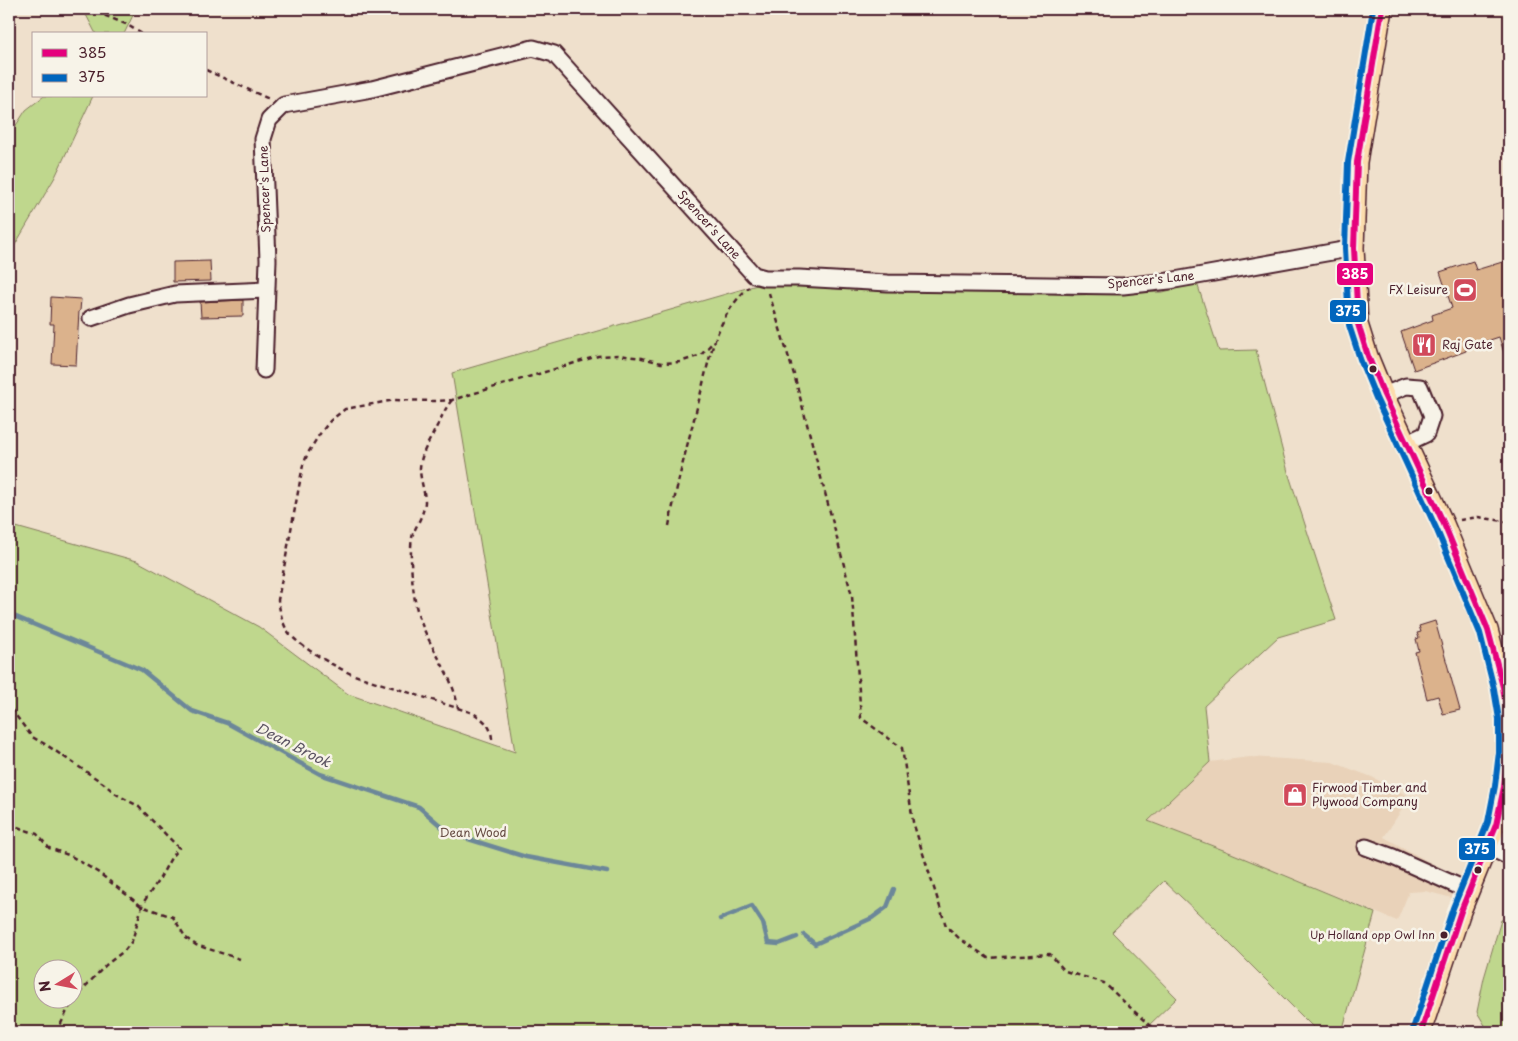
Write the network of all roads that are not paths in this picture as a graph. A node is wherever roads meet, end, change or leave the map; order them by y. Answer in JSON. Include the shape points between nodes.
{"nodes":[{"id":1,"x":1382,"y":9,"type":"edge"},
{"id":2,"x":1354,"y":248,"type":"junction"},
{"id":3,"x":266,"y":290,"type":"junction"},
{"id":4,"x":91,"y":318,"type":"dead end"},
{"id":5,"x":264,"y":370,"type":"dead end"},
{"id":6,"x":1384,"y":395,"type":"junction"},
{"id":7,"x":1406,"y":442,"type":"junction"},
{"id":8,"x":1496,"y":841,"type":"edge"},
{"id":9,"x":1366,"y":847,"type":"dead end"},
{"id":10,"x":1509,"y":857,"type":"edge"},
{"id":11,"x":1469,"y":890,"type":"junction"},
{"id":12,"x":1421,"y":1032,"type":"edge"}],
"edges":[{"from":1,"to":2,"type":"main road","via":[[1357,162]]},
{"from":2,"to":3,"type":"street","name":"Spencer's Lane","via":[[1169,281],[1123,286],[765,278],[754,275],[554,54],[533,48],[372,89],[284,105],[269,120],[263,139],[268,260]]},
{"from":2,"to":6,"type":"main road","via":[[1358,324]]},
{"from":3,"to":4,"type":"street","via":[[175,294]]},
{"from":3,"to":5,"type":"street","name":"Spencer's Lane"},
{"from":6,"to":7,"type":"main road"},
{"from":6,"to":7,"type":"street","via":[[1406,386],[1420,388],[1432,416],[1426,434]]},
{"from":7,"to":8,"type":"main road","via":[[1488,630],[1504,687],[1508,753]]},
{"from":8,"to":10,"type":"street"},
{"from":8,"to":11,"type":"main road"},
{"from":9,"to":11,"type":"street"},
{"from":11,"to":12,"type":"main road"}]}
